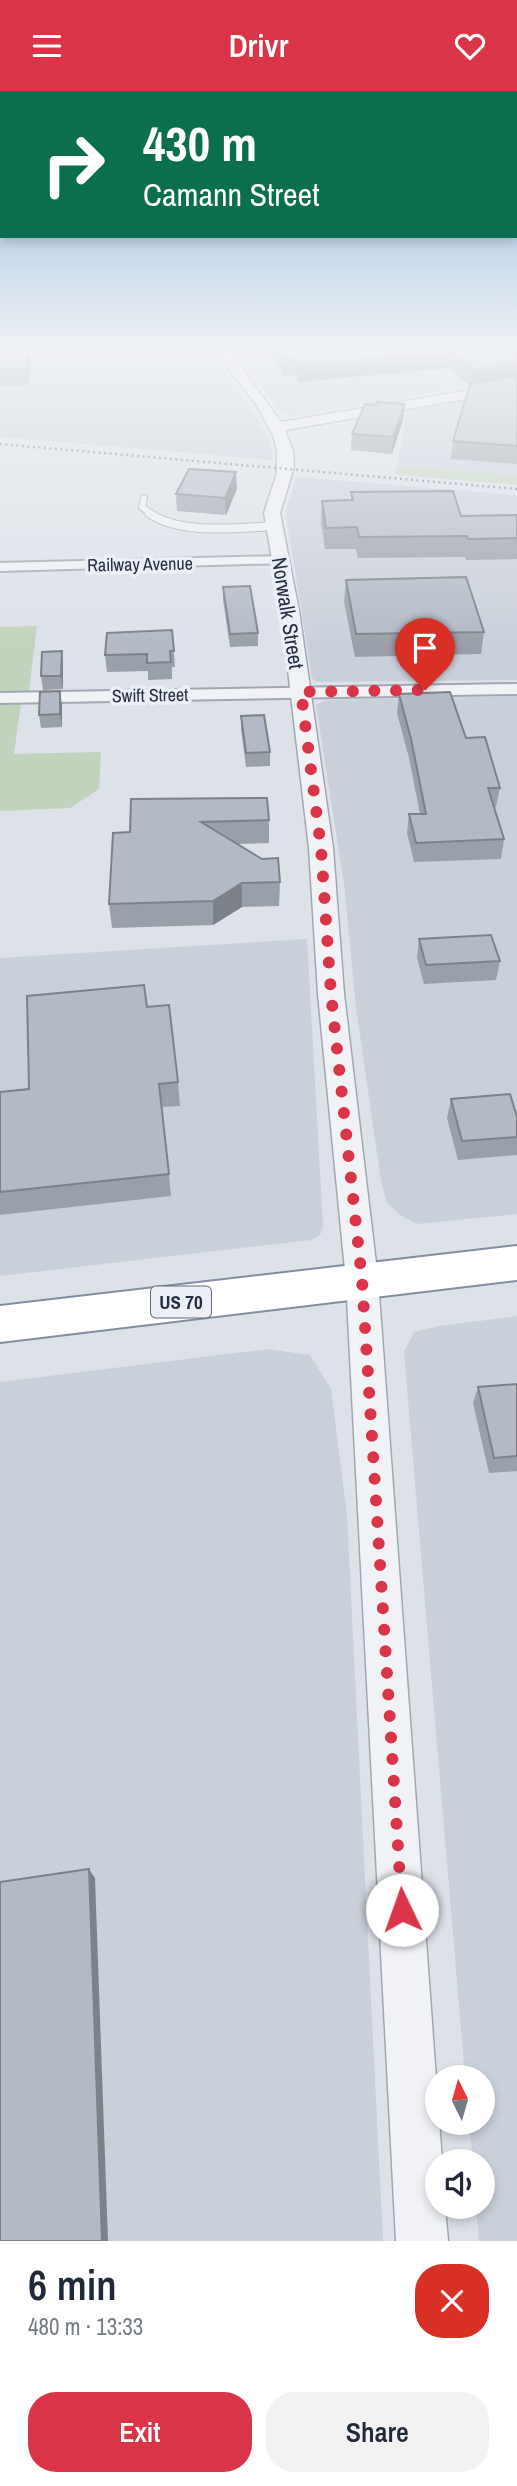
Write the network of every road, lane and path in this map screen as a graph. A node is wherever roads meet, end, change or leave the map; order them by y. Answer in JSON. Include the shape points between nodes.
{"nodes":[{"id":1,"x":284,"y":447,"type":"edge"},
{"id":2,"x":144,"y":498,"type":"dead end"},
{"id":3,"x":274,"y":526,"type":"junction"},
{"id":4,"x":281,"y":560,"type":"junction"},
{"id":5,"x":0,"y":567,"type":"edge"},
{"id":6,"x":517,"y":689,"type":"edge"},
{"id":7,"x":301,"y":692,"type":"junction"},
{"id":8,"x":0,"y":698,"type":"edge"},
{"id":9,"x":517,"y":1263,"type":"edge"},
{"id":10,"x":362,"y":1280,"type":"junction"},
{"id":11,"x":0,"y":1324,"type":"edge"},
{"id":12,"x":422,"y":2241,"type":"edge"}],
"edges":[{"from":1,"to":3,"type":"street","name":"Norwalk Street","via":[[287,470],[274,498]]},
{"from":2,"to":3,"type":"lane","via":[[142,507],[160,520]]},
{"from":3,"to":4,"type":"street","name":"Norwalk Street"},
{"from":4,"to":5,"type":"street","name":"Railway Avenue"},
{"from":4,"to":7,"type":"street","name":"Norwalk Street"},
{"from":6,"to":7,"type":"street","name":"Swift Street"},
{"from":7,"to":8,"type":"street","name":"Swift Street"},
{"from":7,"to":10,"type":"street","name":"Norwalk Street","via":[[321,848],[331,994]]},
{"from":9,"to":10,"type":"highway","number":"US 70"},
{"from":10,"to":11,"type":"highway","number":"US 70"},
{"from":10,"to":12,"type":"street","name":"Norwalk Street"}]}
